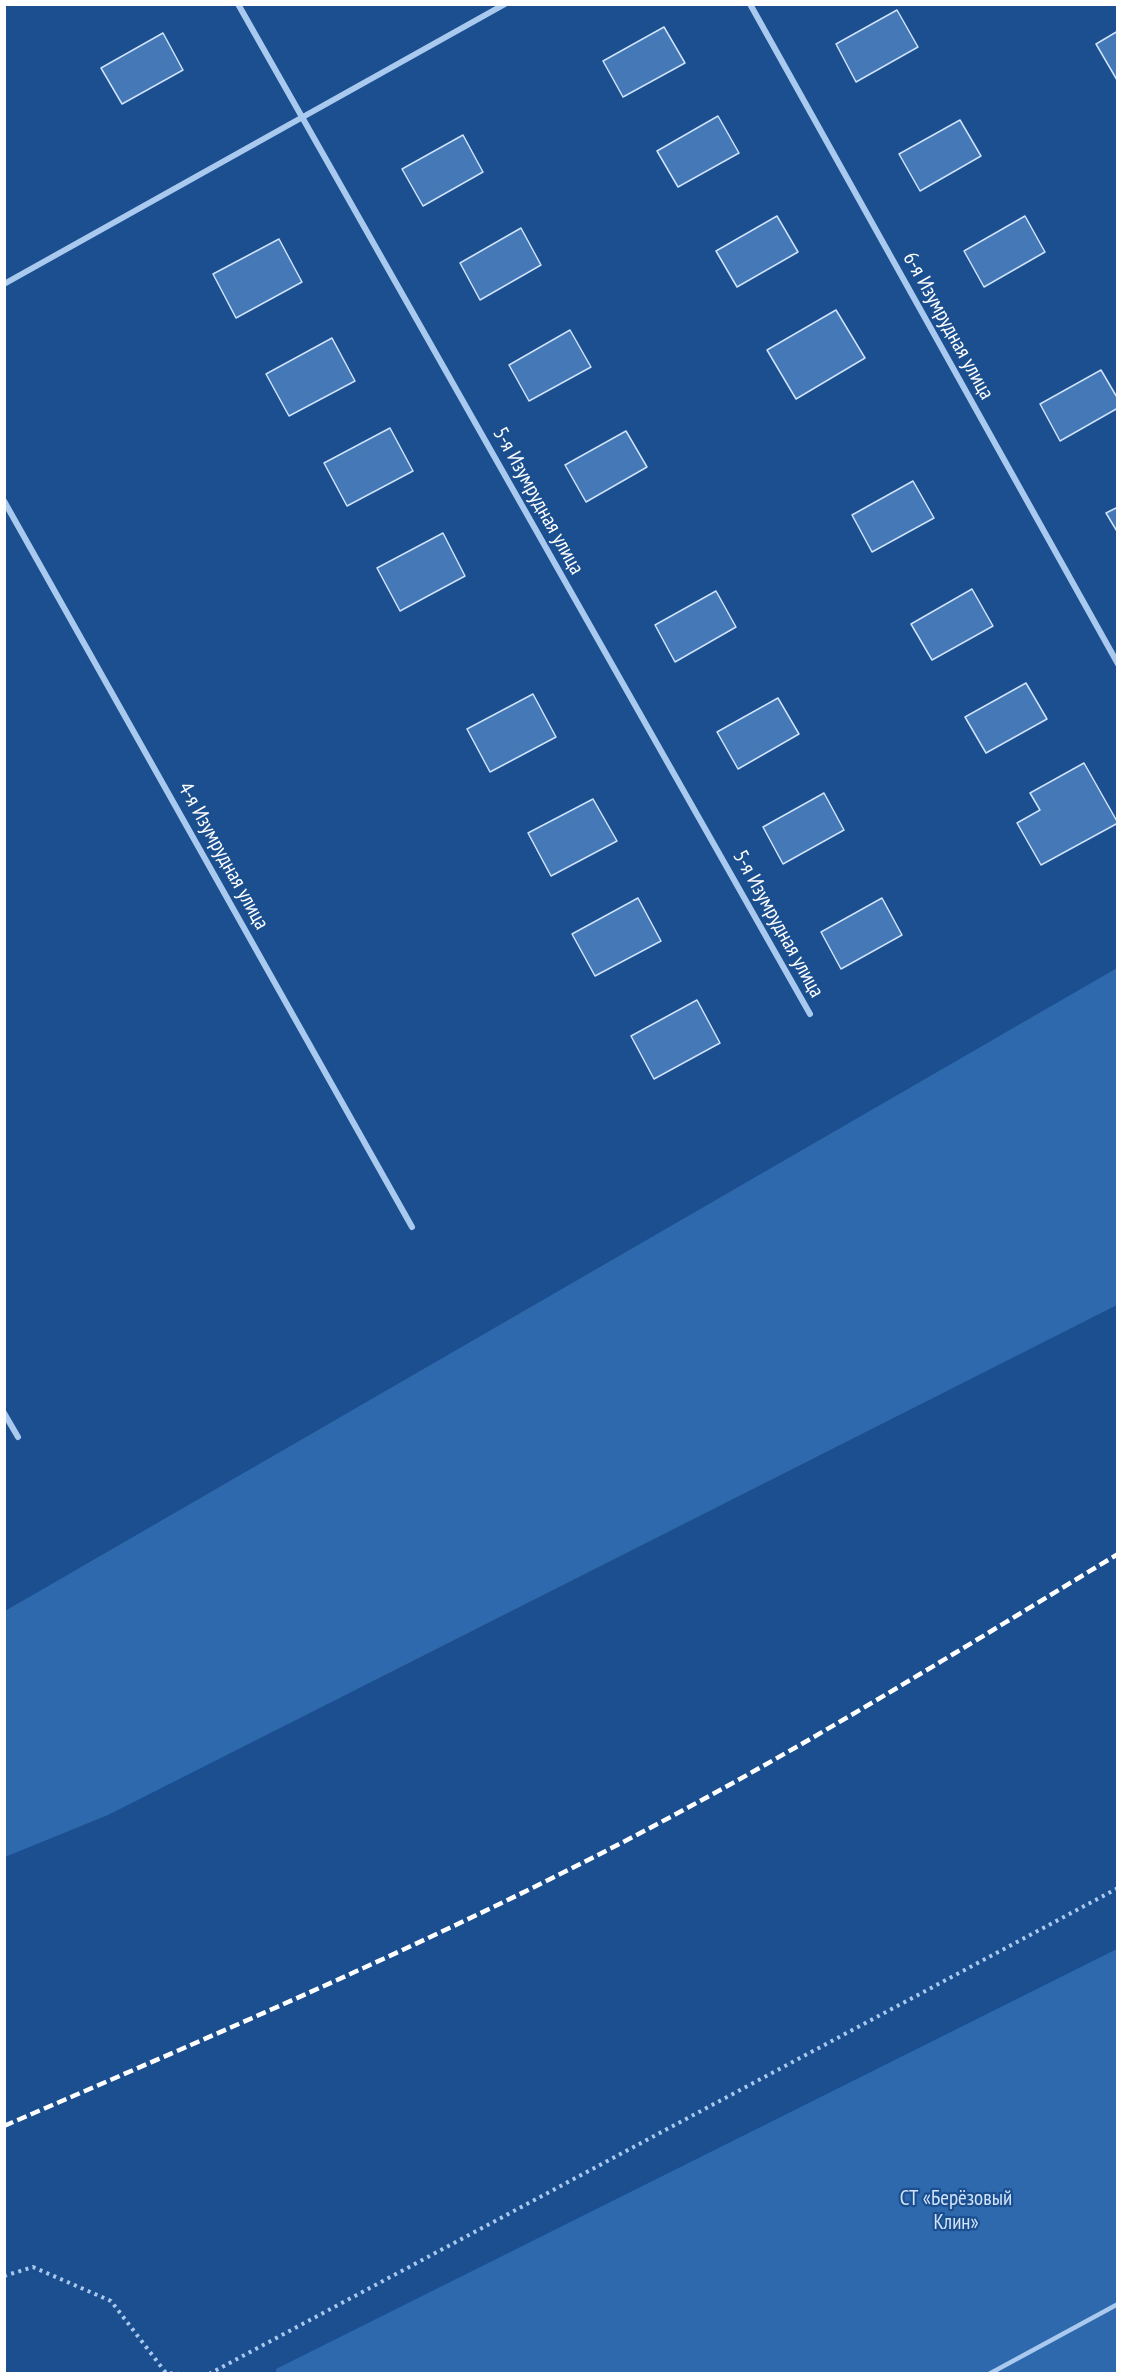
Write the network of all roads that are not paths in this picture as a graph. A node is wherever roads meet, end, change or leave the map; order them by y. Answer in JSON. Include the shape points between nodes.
{"nodes":[{"id":1,"x":238,"y":4,"type":"edge"},
{"id":2,"x":505,"y":4,"type":"edge"},
{"id":3,"x":750,"y":4,"type":"edge"},
{"id":4,"x":303,"y":118,"type":"junction"},
{"id":5,"x":4,"y":284,"type":"edge"},
{"id":6,"x":4,"y":501,"type":"edge"},
{"id":7,"x":1118,"y":664,"type":"edge"},
{"id":8,"x":810,"y":1014,"type":"dead end"},
{"id":9,"x":412,"y":1227,"type":"dead end"},
{"id":10,"x":4,"y":1413,"type":"edge"},
{"id":11,"x":18,"y":1437,"type":"dead end"},
{"id":12,"x":1118,"y":2304,"type":"edge"},
{"id":13,"x":989,"y":2373,"type":"edge"}],
"edges":[{"from":1,"to":4,"type":"street","name":"5-я Изумрудная улица"},
{"from":2,"to":4,"type":"street"},
{"from":3,"to":7,"type":"street","name":"6-я Изумрудная улица"},
{"from":4,"to":5,"type":"street"},
{"from":4,"to":8,"type":"street","name":"5-я Изумрудная улица"},
{"from":6,"to":9,"type":"street","name":"4-я Изумрудная улица"},
{"from":10,"to":11,"type":"street"},
{"from":12,"to":13,"type":"lane"}]}
